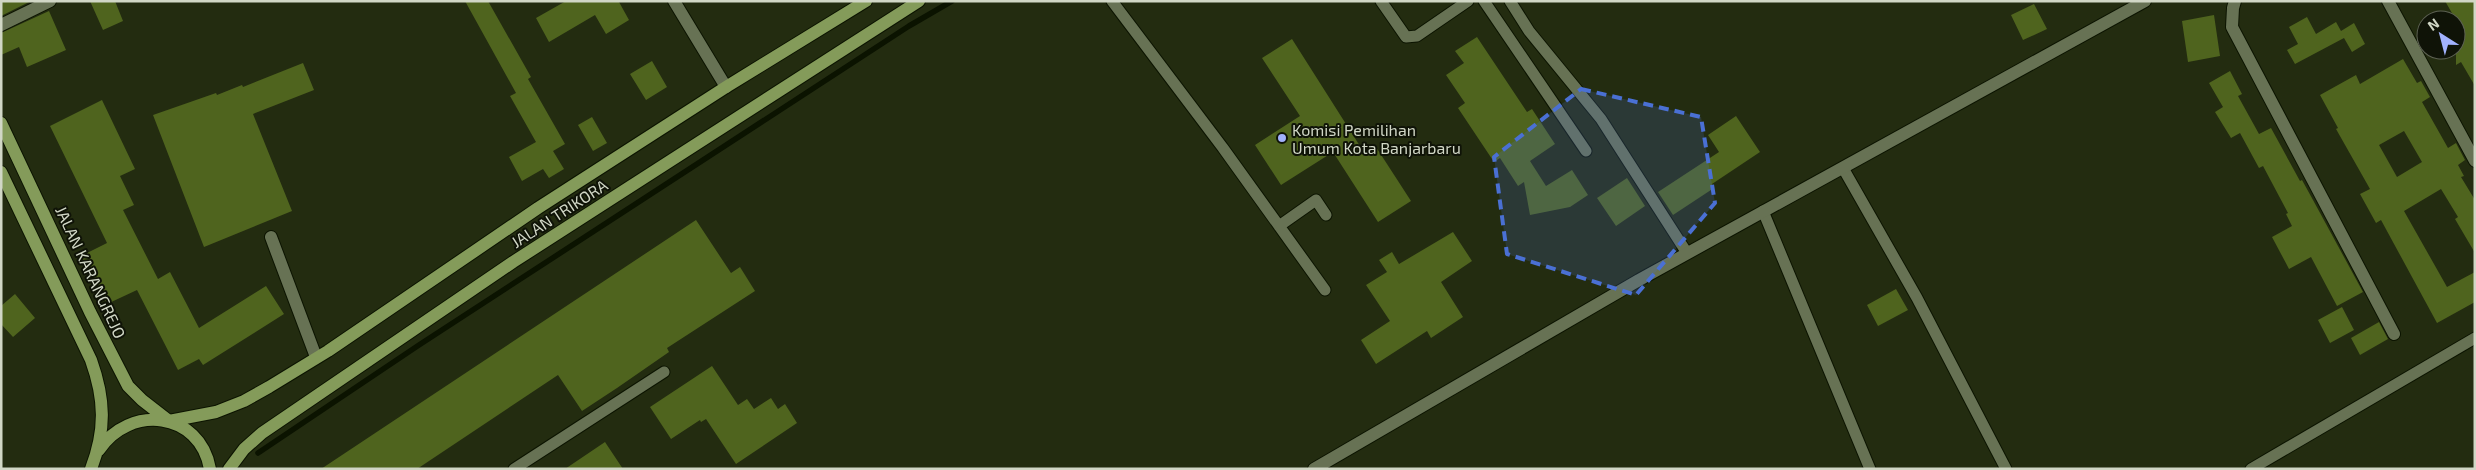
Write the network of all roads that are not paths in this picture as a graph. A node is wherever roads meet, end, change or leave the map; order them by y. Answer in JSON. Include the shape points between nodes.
{"nodes":[{"id":1,"x":50,"y":1,"type":"edge"},
{"id":2,"x":674,"y":1,"type":"edge"},
{"id":3,"x":866,"y":1,"type":"edge"},
{"id":4,"x":919,"y":1,"type":"edge"},
{"id":5,"x":1112,"y":1,"type":"edge"},
{"id":6,"x":1381,"y":1,"type":"edge"},
{"id":7,"x":1468,"y":1,"type":"edge"},
{"id":8,"x":1484,"y":1,"type":"edge"},
{"id":9,"x":1510,"y":1,"type":"edge"},
{"id":10,"x":2145,"y":1,"type":"edge"},
{"id":11,"x":2235,"y":1,"type":"edge"},
{"id":12,"x":2388,"y":1,"type":"edge"},
{"id":13,"x":1,"y":25,"type":"edge"},
{"id":14,"x":726,"y":87,"type":"junction"},
{"id":15,"x":1,"y":123,"type":"edge"},
{"id":16,"x":1586,"y":151,"type":"dead end"},
{"id":17,"x":2475,"y":161,"type":"edge"},
{"id":18,"x":1843,"y":168,"type":"junction"},
{"id":19,"x":1,"y":172,"type":"edge"},
{"id":20,"x":1764,"y":211,"type":"junction"},
{"id":21,"x":1326,"y":215,"type":"dead end"},
{"id":22,"x":1279,"y":226,"type":"junction"},
{"id":23,"x":270,"y":237,"type":"dead end"},
{"id":24,"x":1687,"y":253,"type":"junction"},
{"id":25,"x":1325,"y":290,"type":"dead end"},
{"id":26,"x":2394,"y":334,"type":"dead end"},
{"id":27,"x":2475,"y":338,"type":"edge"},
{"id":28,"x":316,"y":357,"type":"junction"},
{"id":29,"x":664,"y":372,"type":"dead end"},
{"id":30,"x":169,"y":422,"type":"junction"},
{"id":31,"x":96,"y":454,"type":"junction"},
{"id":32,"x":92,"y":469,"type":"edge"},
{"id":33,"x":210,"y":469,"type":"edge"},
{"id":34,"x":229,"y":469,"type":"edge"},
{"id":35,"x":514,"y":469,"type":"edge"},
{"id":36,"x":1314,"y":469,"type":"edge"},
{"id":37,"x":1870,"y":469,"type":"edge"},
{"id":38,"x":2006,"y":469,"type":"edge"},
{"id":39,"x":2251,"y":469,"type":"edge"}],
"edges":[{"from":1,"to":13,"type":"street"},
{"from":2,"to":14,"type":"street"},
{"from":3,"to":14,"type":"main road","name":"JALAN TRIKORA"},
{"from":4,"to":34,"type":"main road","name":"JALAN TRIKORA","via":[[405,334],[262,433]]},
{"from":5,"to":22,"type":"lane"},
{"from":6,"to":7,"type":"lane","via":[[1406,38],[1417,36]]},
{"from":8,"to":16,"type":"lane"},
{"from":9,"to":24,"type":"lane","via":[[1529,30],[1601,120]]},
{"from":10,"to":18,"type":"street"},
{"from":11,"to":26,"type":"street","via":[[2232,27]]},
{"from":12,"to":17,"type":"street"},
{"from":14,"to":28,"type":"main road","name":"JALAN TRIKORA"},
{"from":15,"to":30,"type":"main road","name":"JALAN KARANGREJO","via":[[128,386]]},
{"from":18,"to":20,"type":"street"},
{"from":18,"to":38,"type":"lane","via":[[1917,298]]},
{"from":19,"to":31,"type":"main road","via":[[98,380],[103,414]]},
{"from":20,"to":24,"type":"street"},
{"from":20,"to":37,"type":"lane"},
{"from":21,"to":22,"type":"lane","via":[[1316,200]]},
{"from":22,"to":25,"type":"lane"},
{"from":23,"to":28,"type":"street"},
{"from":24,"to":36,"type":"street"},
{"from":27,"to":39,"type":"lane"},
{"from":28,"to":30,"type":"main road","name":"JALAN TRIKORA","via":[[244,402]]},
{"from":29,"to":35,"type":"lane"},
{"from":30,"to":31,"type":"main road","via":[[135,421],[119,428]]},
{"from":30,"to":33,"type":"main road","name":"JALAN KARANGREJO","via":[[186,430],[200,443]]},
{"from":31,"to":32,"type":"main road"}]}
